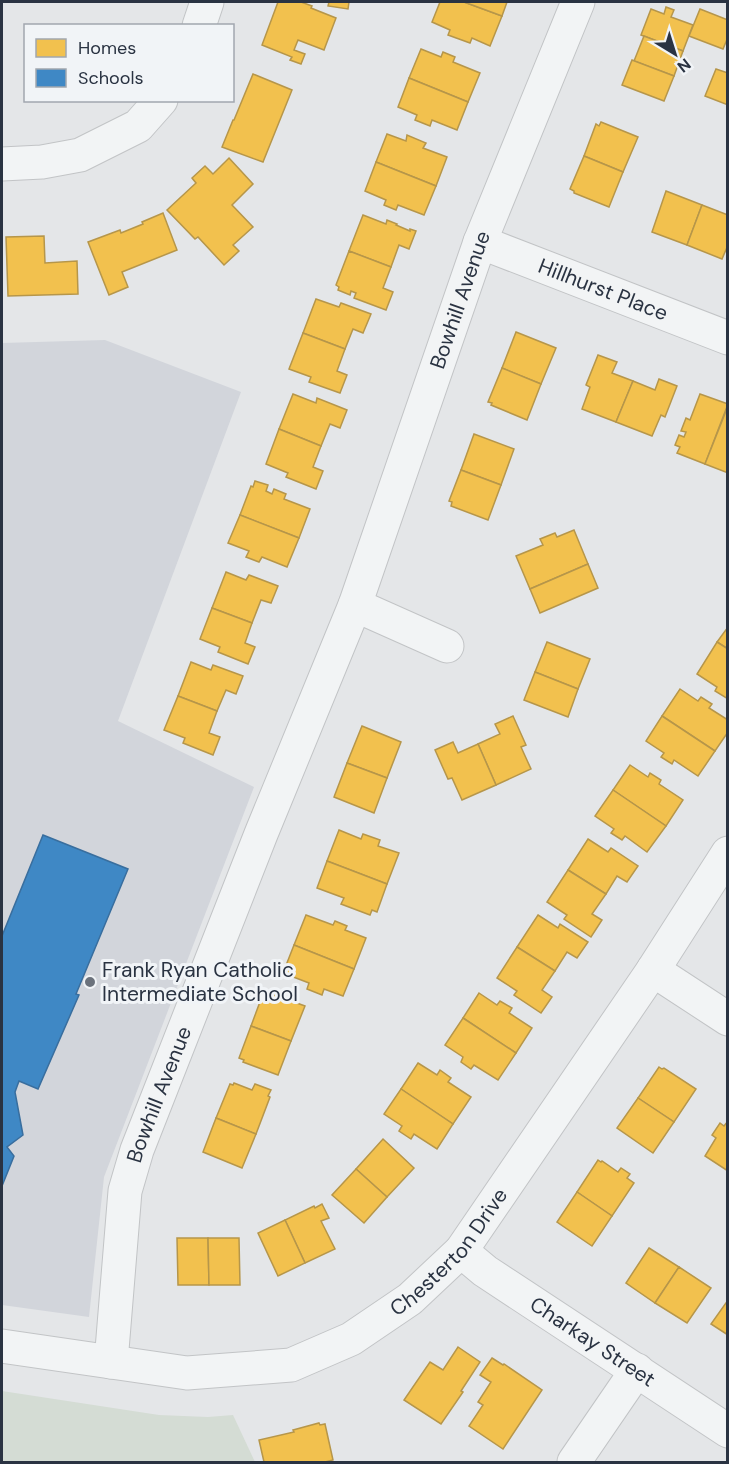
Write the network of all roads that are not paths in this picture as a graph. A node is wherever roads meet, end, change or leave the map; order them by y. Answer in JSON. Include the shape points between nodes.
{"nodes":[{"id":1,"x":207,"y":2,"type":"edge"},
{"id":2,"x":578,"y":2,"type":"edge"},
{"id":3,"x":200,"y":24,"type":"edge"},
{"id":4,"x":159,"y":102,"type":"edge"},
{"id":5,"x":2,"y":164,"type":"edge"},
{"id":6,"x":480,"y":242,"type":"junction"},
{"id":7,"x":728,"y":338,"type":"edge"},
{"id":8,"x":355,"y":605,"type":"junction"},
{"id":9,"x":447,"y":646,"type":"dead end"},
{"id":10,"x":728,"y":853,"type":"edge"},
{"id":11,"x":653,"y":970,"type":"junction"},
{"id":12,"x":728,"y":1019,"type":"edge"},
{"id":13,"x":461,"y":1251,"type":"junction"},
{"id":14,"x":2,"y":1346,"type":"edge"},
{"id":15,"x":111,"y":1362,"type":"junction"},
{"id":16,"x":637,"y":1370,"type":"junction"},
{"id":17,"x":728,"y":1431,"type":"edge"},
{"id":18,"x":574,"y":1462,"type":"edge"}],
"edges":[{"from":1,"to":3,"type":"street"},
{"from":2,"to":6,"type":"street","name":"Bowhill Avenue"},
{"from":4,"to":5,"type":"street","via":[[138,126],[80,155]]},
{"from":6,"to":7,"type":"street","name":"Hillhurst Place"},
{"from":6,"to":8,"type":"street","name":"Bowhill Avenue"},
{"from":8,"to":9,"type":"street"},
{"from":8,"to":15,"type":"street","name":"Bowhill Avenue","via":[[137,1150],[125,1191]]},
{"from":10,"to":11,"type":"street","name":"Chesterton Drive"},
{"from":11,"to":12,"type":"street"},
{"from":11,"to":13,"type":"street","name":"Chesterton Drive"},
{"from":13,"to":15,"type":"street","name":"Chesterton Drive","via":[[410,1299],[371,1326],[291,1365],[187,1373]]},
{"from":13,"to":16,"type":"street","name":"Charkay Street","via":[[485,1271]]},
{"from":14,"to":15,"type":"street","name":"Chesterton Drive"},
{"from":16,"to":17,"type":"street","name":"Charkay Street"},
{"from":16,"to":18,"type":"street"}]}
